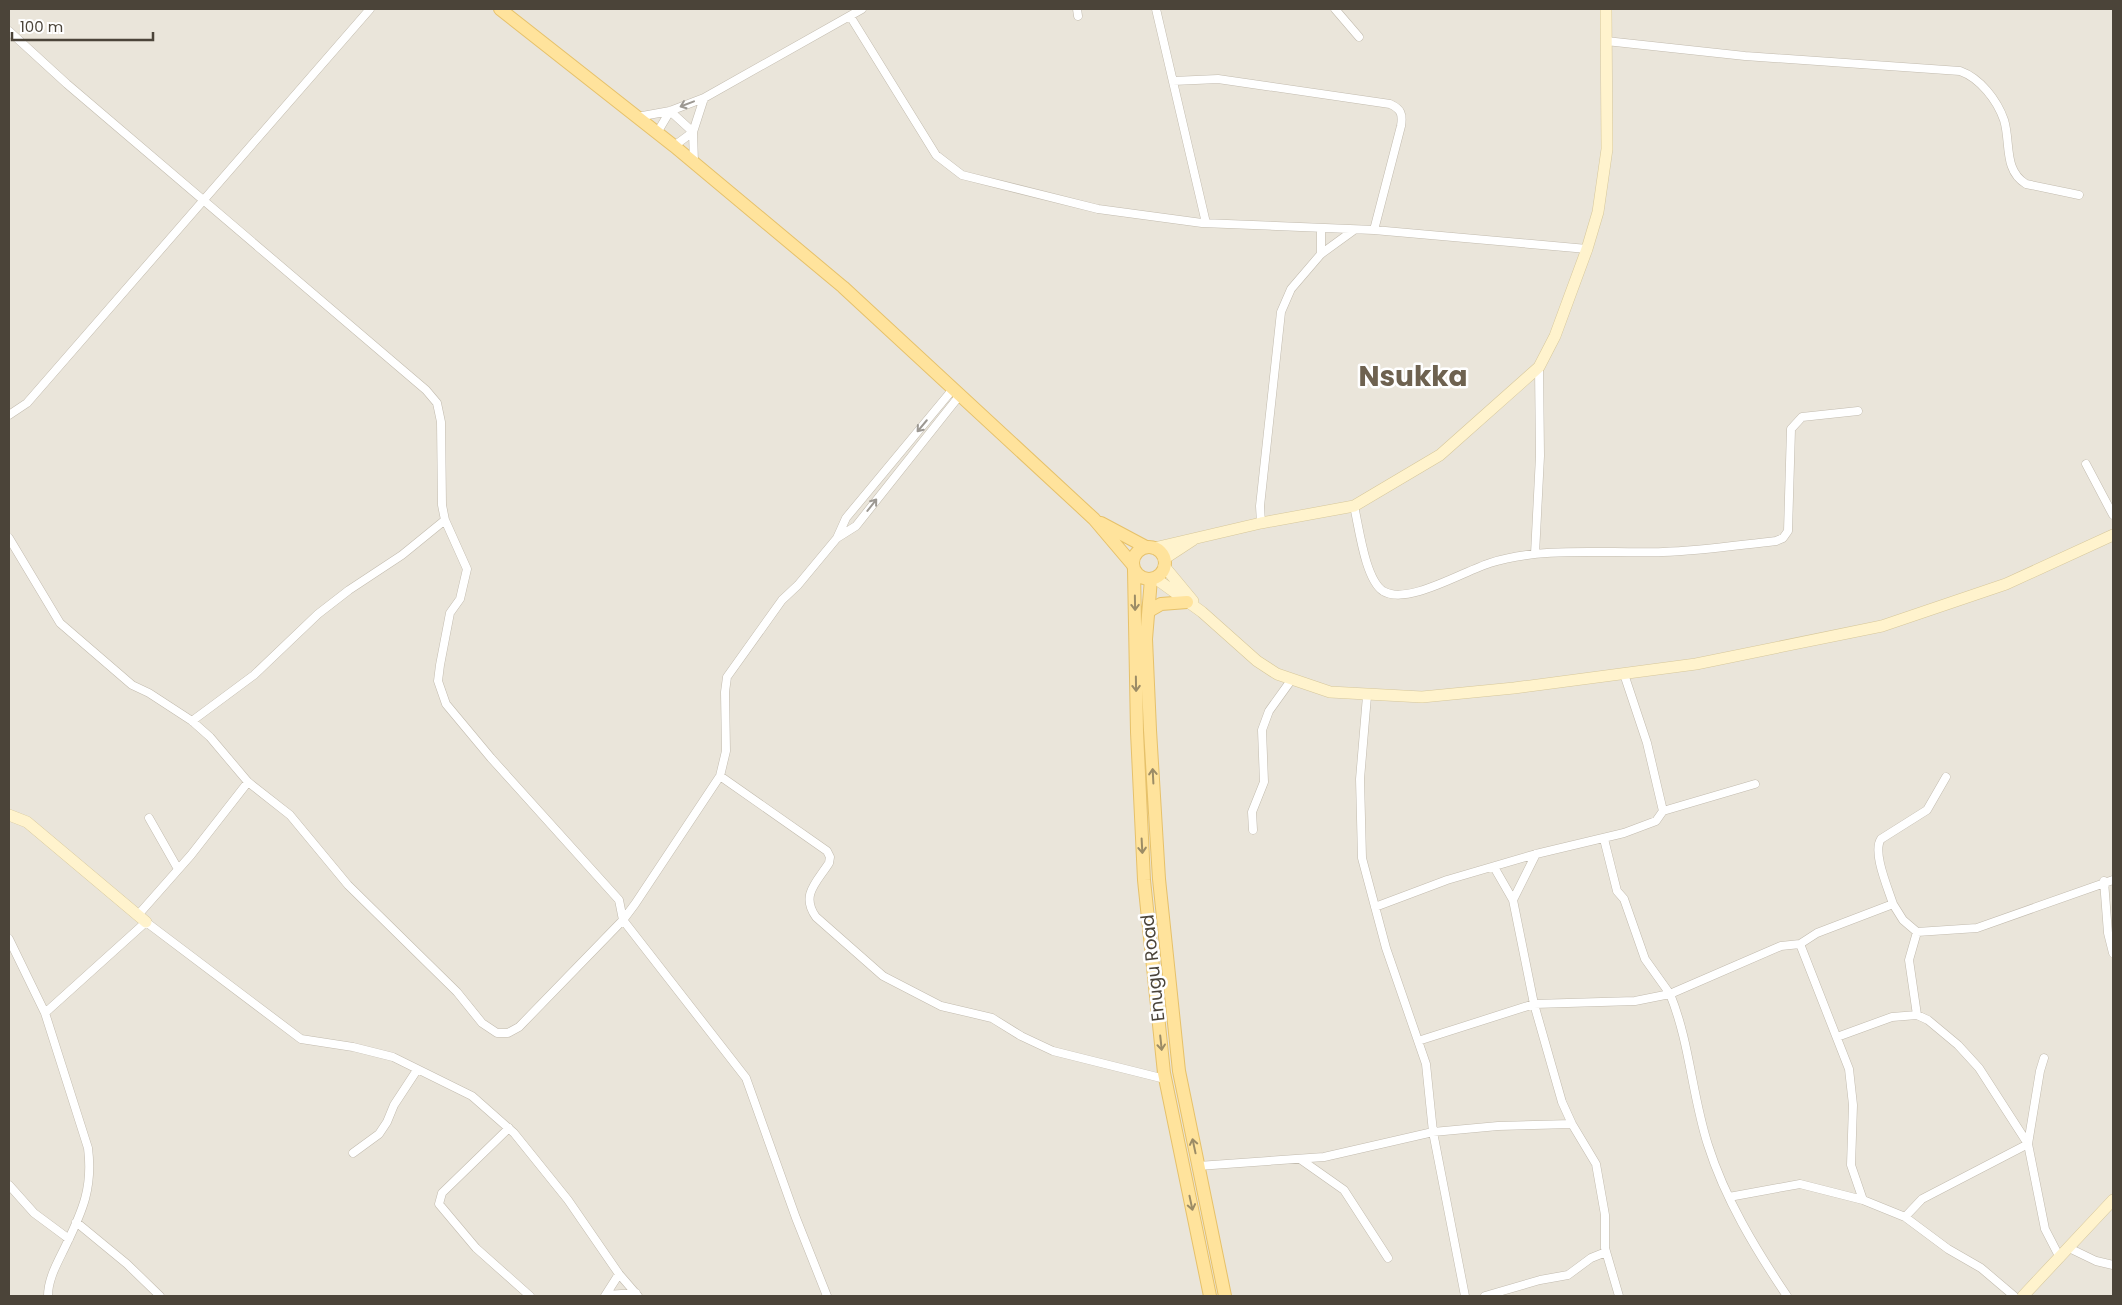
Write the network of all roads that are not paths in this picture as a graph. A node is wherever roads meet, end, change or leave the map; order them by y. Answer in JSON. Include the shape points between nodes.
{"nodes":[{"id":1,"x":370,"y":9,"type":"edge"},
{"id":2,"x":500,"y":9,"type":"edge"},
{"id":3,"x":862,"y":9,"type":"edge"},
{"id":4,"x":1156,"y":9,"type":"edge"},
{"id":5,"x":1335,"y":9,"type":"edge"},
{"id":6,"x":1606,"y":9,"type":"edge"},
{"id":7,"x":850,"y":16,"type":"junction"},
{"id":8,"x":9,"y":32,"type":"edge"},
{"id":9,"x":1360,"y":37,"type":"dead end"},
{"id":10,"x":1606,"y":41,"type":"junction"},
{"id":11,"x":1173,"y":81,"type":"junction"},
{"id":12,"x":704,"y":98,"type":"junction"},
{"id":13,"x":670,"y":111,"type":"junction"},
{"id":14,"x":637,"y":117,"type":"junction"},
{"id":15,"x":657,"y":132,"type":"junction"},
{"id":16,"x":693,"y":132,"type":"junction"},
{"id":17,"x":674,"y":146,"type":"junction"},
{"id":18,"x":694,"y":163,"type":"junction"},
{"id":19,"x":2078,"y":195,"type":"dead end"},
{"id":20,"x":204,"y":201,"type":"junction"},
{"id":21,"x":1206,"y":223,"type":"junction"},
{"id":22,"x":1320,"y":229,"type":"junction"},
{"id":23,"x":1354,"y":230,"type":"junction"},
{"id":24,"x":1374,"y":230,"type":"junction"},
{"id":25,"x":1587,"y":249,"type":"junction"},
{"id":26,"x":1321,"y":254,"type":"junction"},
{"id":27,"x":1539,"y":367,"type":"junction"},
{"id":28,"x":957,"y":392,"type":"junction"},
{"id":29,"x":1858,"y":411,"type":"dead end"},
{"id":30,"x":9,"y":415,"type":"edge"},
{"id":31,"x":2086,"y":464,"type":"dead end"},
{"id":32,"x":1354,"y":506,"type":"junction"},
{"id":33,"x":2113,"y":514,"type":"edge"},
{"id":34,"x":1094,"y":519,"type":"junction"},
{"id":35,"x":445,"y":520,"type":"junction"},
{"id":36,"x":1260,"y":523,"type":"junction"},
{"id":37,"x":2113,"y":535,"type":"edge"},
{"id":38,"x":9,"y":538,"type":"edge"},
{"id":39,"x":837,"y":538,"type":"junction"},
{"id":40,"x":1193,"y":540,"type":"junction"},
{"id":41,"x":1150,"y":547,"type":"junction"},
{"id":42,"x":1534,"y":554,"type":"junction"},
{"id":43,"x":1164,"y":562,"type":"junction"},
{"id":44,"x":1134,"y":568,"type":"junction"},
{"id":45,"x":1153,"y":578,"type":"junction"},
{"id":46,"x":1187,"y":602,"type":"junction"},
{"id":47,"x":1149,"y":611,"type":"junction"},
{"id":48,"x":1202,"y":612,"type":"junction"},
{"id":49,"x":1624,"y":674,"type":"junction"},
{"id":50,"x":1292,"y":680,"type":"junction"},
{"id":51,"x":1367,"y":696,"type":"junction"},
{"id":52,"x":192,"y":721,"type":"junction"},
{"id":53,"x":720,"y":776,"type":"junction"},
{"id":54,"x":1946,"y":777,"type":"dead end"},
{"id":55,"x":248,"y":782,"type":"junction"},
{"id":56,"x":1755,"y":784,"type":"dead end"},
{"id":57,"x":1663,"y":811,"type":"junction"},
{"id":58,"x":9,"y":815,"type":"edge"},
{"id":59,"x":149,"y":818,"type":"dead end"},
{"id":60,"x":1253,"y":830,"type":"dead end"},
{"id":61,"x":1604,"y":839,"type":"junction"},
{"id":62,"x":1536,"y":854,"type":"junction"},
{"id":63,"x":1494,"y":866,"type":"junction"},
{"id":64,"x":178,"y":869,"type":"junction"},
{"id":65,"x":2113,"y":880,"type":"edge"},
{"id":66,"x":2104,"y":881,"type":"junction"},
{"id":67,"x":619,"y":900,"type":"junction"},
{"id":68,"x":1513,"y":900,"type":"junction"},
{"id":69,"x":635,"y":904,"type":"junction"},
{"id":70,"x":1893,"y":904,"type":"junction"},
{"id":71,"x":1375,"y":907,"type":"junction"},
{"id":72,"x":142,"y":918,"type":"junction"},
{"id":73,"x":623,"y":920,"type":"junction"},
{"id":74,"x":1917,"y":932,"type":"junction"},
{"id":75,"x":9,"y":939,"type":"edge"},
{"id":76,"x":1800,"y":944,"type":"junction"},
{"id":77,"x":2113,"y":953,"type":"edge"},
{"id":78,"x":1670,"y":994,"type":"junction"},
{"id":79,"x":1534,"y":1004,"type":"junction"},
{"id":80,"x":45,"y":1013,"type":"junction"},
{"id":81,"x":1917,"y":1015,"type":"junction"},
{"id":82,"x":1837,"y":1037,"type":"junction"},
{"id":83,"x":1418,"y":1041,"type":"junction"},
{"id":84,"x":2044,"y":1058,"type":"dead end"},
{"id":85,"x":417,"y":1070,"type":"junction"},
{"id":86,"x":1165,"y":1079,"type":"junction"},
{"id":87,"x":1572,"y":1124,"type":"junction"},
{"id":88,"x":509,"y":1128,"type":"junction"},
{"id":89,"x":1433,"y":1132,"type":"junction"},
{"id":90,"x":2028,"y":1144,"type":"junction"},
{"id":91,"x":353,"y":1153,"type":"dead end"},
{"id":92,"x":1300,"y":1159,"type":"junction"},
{"id":93,"x":1198,"y":1166,"type":"junction"},
{"id":94,"x":9,"y":1185,"type":"edge"},
{"id":95,"x":1729,"y":1197,"type":"junction"},
{"id":96,"x":1863,"y":1200,"type":"junction"},
{"id":97,"x":2113,"y":1200,"type":"edge"},
{"id":98,"x":1906,"y":1217,"type":"junction"},
{"id":99,"x":76,"y":1222,"type":"junction"},
{"id":100,"x":69,"y":1239,"type":"junction"},
{"id":101,"x":2069,"y":1248,"type":"junction"},
{"id":102,"x":1606,"y":1252,"type":"junction"},
{"id":103,"x":1388,"y":1258,"type":"dead end"},
{"id":104,"x":2060,"y":1258,"type":"junction"},
{"id":105,"x":2113,"y":1265,"type":"edge"},
{"id":106,"x":619,"y":1274,"type":"junction"},
{"id":107,"x":637,"y":1294,"type":"edge"},
{"id":108,"x":606,"y":1295,"type":"edge"},
{"id":109,"x":48,"y":1296,"type":"edge"},
{"id":110,"x":160,"y":1296,"type":"edge"},
{"id":111,"x":530,"y":1296,"type":"edge"},
{"id":112,"x":827,"y":1296,"type":"edge"},
{"id":113,"x":1210,"y":1296,"type":"edge"},
{"id":114,"x":1225,"y":1296,"type":"edge"},
{"id":115,"x":1465,"y":1296,"type":"edge"},
{"id":116,"x":1485,"y":1296,"type":"edge"},
{"id":117,"x":1619,"y":1296,"type":"edge"},
{"id":118,"x":1787,"y":1296,"type":"edge"},
{"id":119,"x":2014,"y":1296,"type":"edge"},
{"id":120,"x":2023,"y":1296,"type":"edge"}],
"edges":[{"from":1,"to":20,"type":"street"},
{"from":2,"to":14,"type":"main road"},
{"from":3,"to":7,"type":"street"},
{"from":4,"to":11,"type":"street"},
{"from":5,"to":9,"type":"street"},
{"from":6,"to":10,"type":"street"},
{"from":7,"to":12,"type":"street"},
{"from":7,"to":21,"type":"street","via":[[936,155],[962,176],[1098,210]]},
{"from":8,"to":20,"type":"street"},
{"from":10,"to":19,"type":"street","via":[[1745,56],[1960,71],[1970,75],[1993,98],[2004,120],[2012,172],[2026,184]]},
{"from":10,"to":25,"type":"street","via":[[1607,148],[1598,212]]},
{"from":11,"to":21,"type":"street"},
{"from":11,"to":24,"type":"street","via":[[1218,79],[1390,104],[1398,108],[1403,115],[1401,126]]},
{"from":12,"to":13,"type":"street","one_way":true},
{"from":12,"to":16,"type":"street"},
{"from":13,"to":14,"type":"street"},
{"from":13,"to":15,"type":"street"},
{"from":13,"to":16,"type":"street"},
{"from":14,"to":15,"type":"main road"},
{"from":15,"to":17,"type":"main road"},
{"from":16,"to":17,"type":"street"},
{"from":16,"to":18,"type":"street"},
{"from":17,"to":18,"type":"main road"},
{"from":18,"to":28,"type":"main road","via":[[843,287]]},
{"from":20,"to":30,"type":"street","via":[[27,402]]},
{"from":20,"to":35,"type":"street","via":[[426,390],[437,404],[441,422]]},
{"from":21,"to":22,"type":"street"},
{"from":22,"to":23,"type":"street"},
{"from":22,"to":26,"type":"street"},
{"from":23,"to":24,"type":"street"},
{"from":23,"to":26,"type":"street"},
{"from":24,"to":25,"type":"street"},
{"from":25,"to":27,"type":"street","via":[[1555,336]]},
{"from":26,"to":36,"type":"street","via":[[1291,289],[1281,312]]},
{"from":27,"to":32,"type":"street","via":[[1440,455]]},
{"from":27,"to":42,"type":"street","via":[[1540,456]]},
{"from":28,"to":34,"type":"main road"},
{"from":28,"to":39,"type":"street","one_way":true,"via":[[846,518]]},
{"from":39,"to":28,"type":"street","one_way":true,"via":[[856,526]]},
{"from":29,"to":42,"type":"street","via":[[1802,417],[1795,422],[1791,430],[1788,531],[1784,538],[1666,552]]},
{"from":31,"to":33,"type":"street"},
{"from":32,"to":36,"type":"street"},
{"from":32,"to":42,"type":"street","via":[[1373,580],[1382,590],[1394,595],[1414,593],[1490,562]]},
{"from":34,"to":41,"type":"main road"},
{"from":34,"to":44,"type":"main road"},
{"from":35,"to":52,"type":"street","via":[[402,556],[318,614],[254,674]]},
{"from":35,"to":67,"type":"street","via":[[467,569],[460,599],[450,613],[440,665],[438,681],[446,704],[490,758]]},
{"from":36,"to":40,"type":"street"},
{"from":37,"to":49,"type":"street","via":[[2006,584],[1882,626],[1696,664]]},
{"from":38,"to":52,"type":"street","via":[[60,623],[132,685]]},
{"from":39,"to":53,"type":"street","via":[[782,600],[727,676],[726,751]]},
{"from":40,"to":41,"type":"street"},
{"from":40,"to":43,"type":"street"},
{"from":41,"to":43,"type":"main road","via":[[1162,554]]},
{"from":41,"to":44,"type":"main road","via":[[1136,553]]},
{"from":43,"to":45,"type":"main road","via":[[1159,575]]},
{"from":43,"to":48,"type":"street"},
{"from":44,"to":45,"type":"main road","via":[[1141,577]]},
{"from":44,"to":86,"type":"main road","name":"Enugu Road","one_way":true,"via":[[1144,880]]},
{"from":45,"to":46,"type":"street"},
{"from":45,"to":47,"type":"main road"},
{"from":46,"to":47,"type":"main road","via":[[1161,604]]},
{"from":46,"to":48,"type":"street"},
{"from":93,"to":47,"type":"main road","one_way":true,"via":[[1179,1070],[1159,880],[1146,639]]},
{"from":48,"to":50,"type":"street","via":[[1257,661]]},
{"from":49,"to":51,"type":"street","via":[[1422,697]]},
{"from":49,"to":57,"type":"street","via":[[1647,743]]},
{"from":50,"to":51,"type":"street","via":[[1330,692]]},
{"from":50,"to":60,"type":"street","via":[[1269,711],[1262,730],[1264,782],[1252,812]]},
{"from":51,"to":71,"type":"street","via":[[1360,779],[1362,858]]},
{"from":52,"to":55,"type":"street"},
{"from":53,"to":69,"type":"street"},
{"from":53,"to":86,"type":"street","via":[[827,851],[829,863],[809,895],[809,908],[883,976],[941,1006],[992,1018],[1020,1036],[1053,1051]]},
{"from":54,"to":70,"type":"street","via":[[1927,810],[1878,844]]},
{"from":55,"to":64,"type":"street"},
{"from":55,"to":73,"type":"street","via":[[290,815],[348,885],[456,992],[482,1023],[497,1032],[508,1033],[519,1027]]},
{"from":56,"to":57,"type":"street"},
{"from":57,"to":61,"type":"street","via":[[1656,821]]},
{"from":58,"to":72,"type":"street","via":[[27,822]]},
{"from":59,"to":64,"type":"street"},
{"from":61,"to":62,"type":"street"},
{"from":61,"to":78,"type":"street","via":[[1617,891],[1624,899],[1646,958]]},
{"from":62,"to":63,"type":"street"},
{"from":62,"to":68,"type":"street"},
{"from":63,"to":68,"type":"street"},
{"from":63,"to":71,"type":"street"},
{"from":64,"to":72,"type":"street"},
{"from":65,"to":66,"type":"street"},
{"from":66,"to":74,"type":"street","via":[[1977,928]]},
{"from":66,"to":77,"type":"street"},
{"from":67,"to":69,"type":"street"},
{"from":67,"to":73,"type":"street"},
{"from":68,"to":79,"type":"street"},
{"from":69,"to":73,"type":"street"},
{"from":70,"to":74,"type":"street","via":[[1903,920]]},
{"from":70,"to":76,"type":"street","via":[[1817,933]]},
{"from":71,"to":83,"type":"street"},
{"from":72,"to":80,"type":"street"},
{"from":72,"to":85,"type":"street","via":[[301,1039],[393,1057]]},
{"from":73,"to":112,"type":"street","via":[[746,1078]]},
{"from":74,"to":81,"type":"street","via":[[1909,960]]},
{"from":75,"to":80,"type":"street"},
{"from":76,"to":78,"type":"street","via":[[1781,946]]},
{"from":76,"to":82,"type":"street"},
{"from":78,"to":79,"type":"street","via":[[1635,1001]]},
{"from":78,"to":95,"type":"street","via":[[1680,1018],[1708,1145]]},
{"from":79,"to":83,"type":"street"},
{"from":79,"to":87,"type":"street","via":[[1562,1102]]},
{"from":80,"to":99,"type":"street","via":[[88,1148],[89,1187]]},
{"from":81,"to":82,"type":"street","via":[[1892,1017]]},
{"from":81,"to":90,"type":"street","via":[[1958,1045],[1979,1068]]},
{"from":82,"to":96,"type":"street","via":[[1849,1069],[1853,1105],[1851,1165]]},
{"from":83,"to":89,"type":"street","via":[[1426,1064]]},
{"from":84,"to":90,"type":"street"},
{"from":85,"to":88,"type":"street","via":[[472,1096]]},
{"from":85,"to":91,"type":"street","via":[[379,1134]]},
{"from":86,"to":113,"type":"main road","name":"Enugu Road","one_way":true},
{"from":87,"to":89,"type":"street"},
{"from":87,"to":102,"type":"street","via":[[1596,1164],[1605,1215]]},
{"from":88,"to":106,"type":"street","via":[[568,1200]]},
{"from":88,"to":111,"type":"street","via":[[442,1193],[439,1204],[476,1248]]},
{"from":89,"to":92,"type":"street","via":[[1324,1157]]},
{"from":89,"to":115,"type":"street"},
{"from":90,"to":98,"type":"street","via":[[1922,1199]]},
{"from":90,"to":104,"type":"street","via":[[2045,1228]]},
{"from":92,"to":93,"type":"street"},
{"from":92,"to":103,"type":"street","via":[[1344,1190]]},
{"from":93,"to":114,"type":"main road"},
{"from":94,"to":100,"type":"street","via":[[34,1213]]},
{"from":95,"to":96,"type":"street","via":[[1800,1184]]},
{"from":95,"to":118,"type":"street","via":[[1757,1252]]},
{"from":96,"to":98,"type":"street"},
{"from":97,"to":101,"type":"street"},
{"from":98,"to":119,"type":"street","via":[[1948,1249],[1981,1268]]},
{"from":99,"to":100,"type":"street"},
{"from":99,"to":110,"type":"street"},
{"from":100,"to":109,"type":"street","via":[[53,1272]]},
{"from":101,"to":104,"type":"street"},
{"from":101,"to":105,"type":"street"},
{"from":102,"to":116,"type":"street","via":[[1591,1258],[1568,1275]]},
{"from":102,"to":117,"type":"street"},
{"from":104,"to":120,"type":"street"},
{"from":106,"to":107,"type":"street"},
{"from":106,"to":108,"type":"street"},
{"from":107,"to":108,"type":"street"}]}
